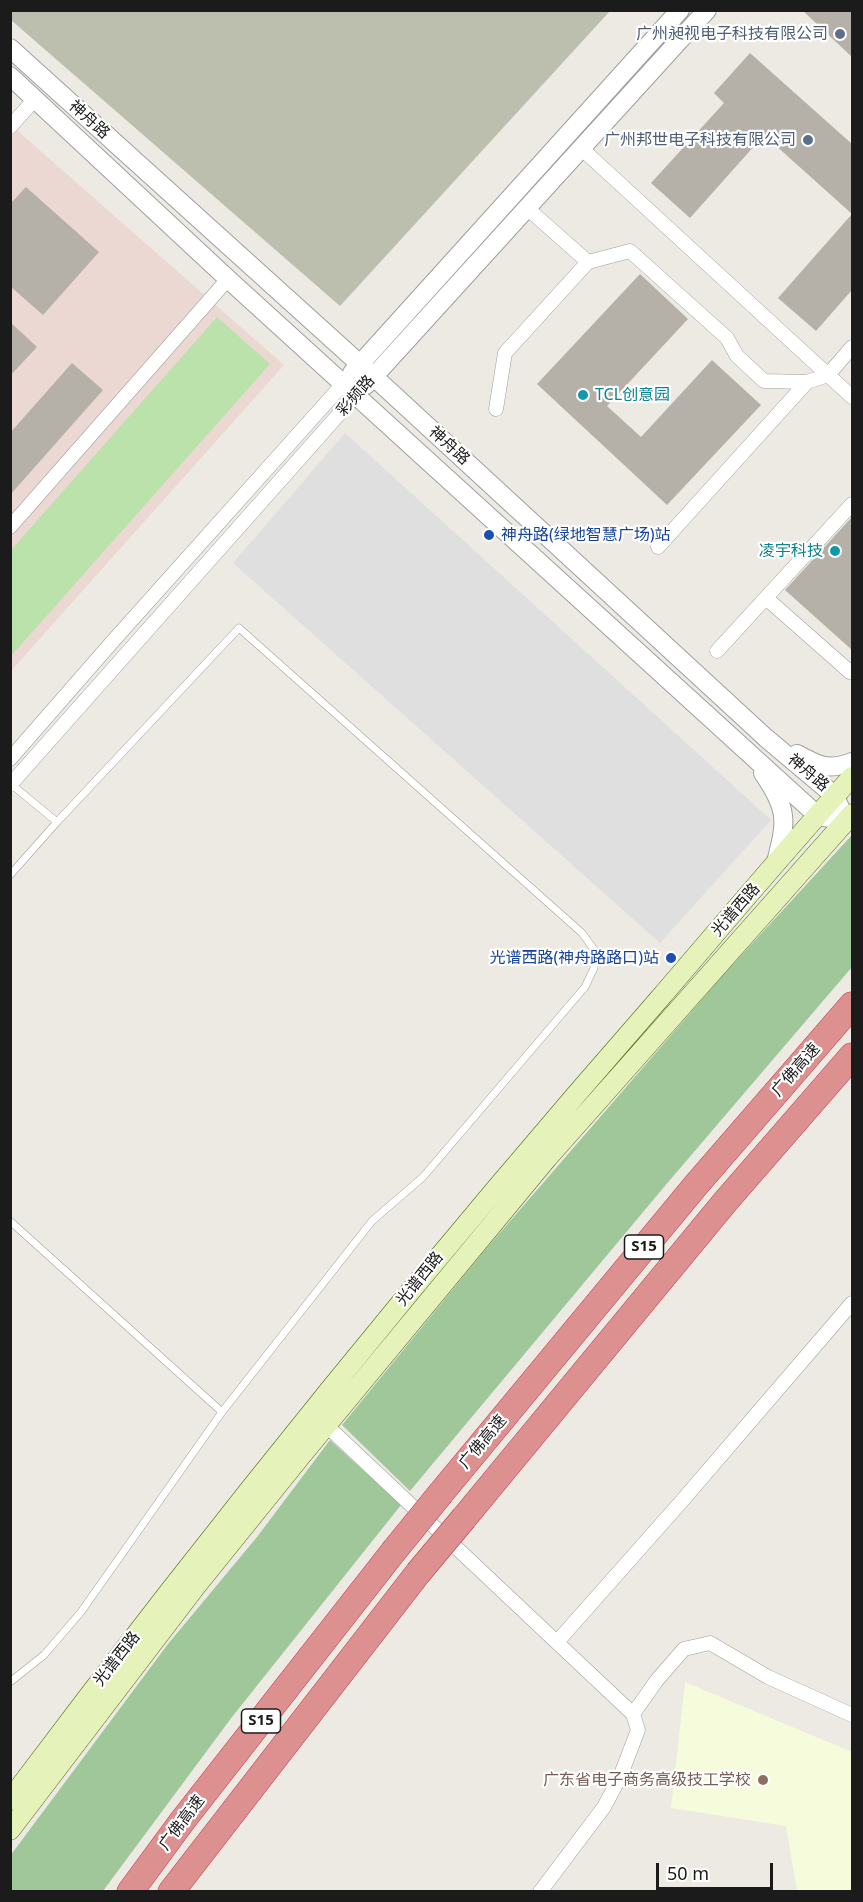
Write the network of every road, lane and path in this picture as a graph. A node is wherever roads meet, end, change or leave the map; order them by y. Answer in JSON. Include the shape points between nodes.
{"nodes":[{"id":1,"x":680,"y":10,"type":"edge"},
{"id":2,"x":707,"y":10,"type":"edge"},
{"id":3,"x":10,"y":48,"type":"edge"},
{"id":4,"x":10,"y":76,"type":"edge"},
{"id":5,"x":35,"y":99,"type":"junction"},
{"id":6,"x":10,"y":127,"type":"edge"},
{"id":7,"x":581,"y":148,"type":"junction"},
{"id":8,"x":527,"y":208,"type":"junction"},
{"id":9,"x":588,"y":262,"type":"junction"},
{"id":10,"x":228,"y":279,"type":"junction"},
{"id":11,"x":852,"y":347,"type":"edge"},
{"id":12,"x":366,"y":371,"type":"junction"},
{"id":13,"x":828,"y":375,"type":"junction"},
{"id":14,"x":807,"y":382,"type":"junction"},
{"id":15,"x":350,"y":389,"type":"junction"},
{"id":16,"x":852,"y":397,"type":"edge"},
{"id":17,"x":496,"y":409,"type":"dead end"},
{"id":18,"x":852,"y":504,"type":"edge"},
{"id":19,"x":10,"y":527,"type":"edge"},
{"id":20,"x":658,"y":547,"type":"dead end"},
{"id":21,"x":766,"y":598,"type":"junction"},
{"id":22,"x":717,"y":651,"type":"dead end"},
{"id":23,"x":852,"y":670,"type":"edge"},
{"id":24,"x":766,"y":738,"type":"junction"},
{"id":25,"x":744,"y":747,"type":"junction"},
{"id":26,"x":10,"y":759,"type":"edge"},
{"id":27,"x":852,"y":762,"type":"edge"},
{"id":28,"x":852,"y":777,"type":"edge"},
{"id":29,"x":11,"y":784,"type":"edge"},
{"id":30,"x":835,"y":796,"type":"junction"},
{"id":31,"x":818,"y":816,"type":"junction"},
{"id":32,"x":849,"y":817,"type":"edge"},
{"id":33,"x":57,"y":822,"type":"junction"},
{"id":34,"x":776,"y":864,"type":"junction"},
{"id":35,"x":10,"y":875,"type":"edge"},
{"id":36,"x":852,"y":1005,"type":"edge"},
{"id":37,"x":852,"y":1056,"type":"edge"},
{"id":38,"x":10,"y":1221,"type":"edge"},
{"id":39,"x":852,"y":1303,"type":"edge"},
{"id":40,"x":222,"y":1412,"type":"junction"},
{"id":41,"x":326,"y":1425,"type":"junction"},
{"id":42,"x":557,"y":1642,"type":"junction"},
{"id":43,"x":10,"y":1682,"type":"edge"},
{"id":44,"x":633,"y":1714,"type":"junction"},
{"id":45,"x":852,"y":1715,"type":"edge"},
{"id":46,"x":10,"y":1800,"type":"edge"},
{"id":47,"x":10,"y":1830,"type":"edge"},
{"id":48,"x":130,"y":1892,"type":"edge"},
{"id":49,"x":171,"y":1892,"type":"edge"},
{"id":50,"x":540,"y":1892,"type":"edge"}],
"edges":[{"from":1,"to":12,"type":"street","name":"彩频路"},
{"from":2,"to":7,"type":"street","name":"彩频路"},
{"from":3,"to":12,"type":"street","name":"神舟路"},
{"from":4,"to":5,"type":"street","name":"神舟路"},
{"from":5,"to":6,"type":"street"},
{"from":5,"to":10,"type":"street","name":"神舟路"},
{"from":7,"to":8,"type":"street","name":"彩频路"},
{"from":7,"to":13,"type":"street"},
{"from":8,"to":9,"type":"street"},
{"from":8,"to":12,"type":"street","name":"彩频路"},
{"from":9,"to":14,"type":"street","via":[[630,251],[727,338],[737,356],[764,381]]},
{"from":9,"to":17,"type":"street","via":[[505,353]]},
{"from":10,"to":15,"type":"street","name":"神舟路"},
{"from":10,"to":19,"type":"street"},
{"from":11,"to":13,"type":"street"},
{"from":12,"to":15,"type":"street","name":"彩频路"},
{"from":12,"to":24,"type":"street","name":"神舟路"},
{"from":13,"to":14,"type":"street"},
{"from":13,"to":16,"type":"street"},
{"from":14,"to":20,"type":"street"},
{"from":15,"to":25,"type":"street","name":"神舟路"},
{"from":15,"to":26,"type":"street","name":"彩频路","via":[[113,641]]},
{"from":15,"to":29,"type":"street","name":"彩频路"},
{"from":18,"to":21,"type":"street"},
{"from":21,"to":22,"type":"street"},
{"from":21,"to":23,"type":"street"},
{"from":24,"to":27,"type":"street","via":[[815,765],[830,768]]},
{"from":24,"to":30,"type":"street","name":"神舟路"},
{"from":25,"to":31,"type":"street","name":"神舟路"},
{"from":25,"to":34,"type":"street","via":[[780,804],[784,834]]},
{"from":28,"to":30,"type":"main road","name":"光谱西路"},
{"from":29,"to":33,"type":"lane"},
{"from":30,"to":31,"type":"main road","name":"光谱西路"},
{"from":30,"to":32,"type":"street","name":"神舟路"},
{"from":31,"to":32,"type":"street","name":"神舟路"},
{"from":31,"to":34,"type":"main road","name":"光谱西路"},
{"from":32,"to":41,"type":"main road","via":[[548,1157]]},
{"from":33,"to":35,"type":"lane"},
{"from":33,"to":40,"type":"lane","via":[[239,628],[582,933],[595,951],[594,968],[585,987],[423,1177],[372,1221]]},
{"from":34,"to":46,"type":"main road","name":"光谱西路","via":[[438,1256],[180,1578]]},
{"from":36,"to":48,"type":"highway","name":"广佛高速","number":"S15","bridge":true,"via":[[696,1185],[441,1493]]},
{"from":37,"to":49,"type":"highway","name":"广佛高速","number":"S15","bridge":true,"via":[[418,1573]]},
{"from":38,"to":40,"type":"lane"},
{"from":39,"to":42,"type":"street"},
{"from":40,"to":43,"type":"lane","via":[[81,1612],[44,1655]]},
{"from":41,"to":42,"type":"street"},
{"from":41,"to":47,"type":"main road","via":[[196,1586]]},
{"from":42,"to":44,"type":"street"},
{"from":44,"to":45,"type":"street","via":[[684,1649],[711,1643],[768,1677]]},
{"from":44,"to":50,"type":"street","via":[[638,1730],[620,1777],[604,1807]]}]}
